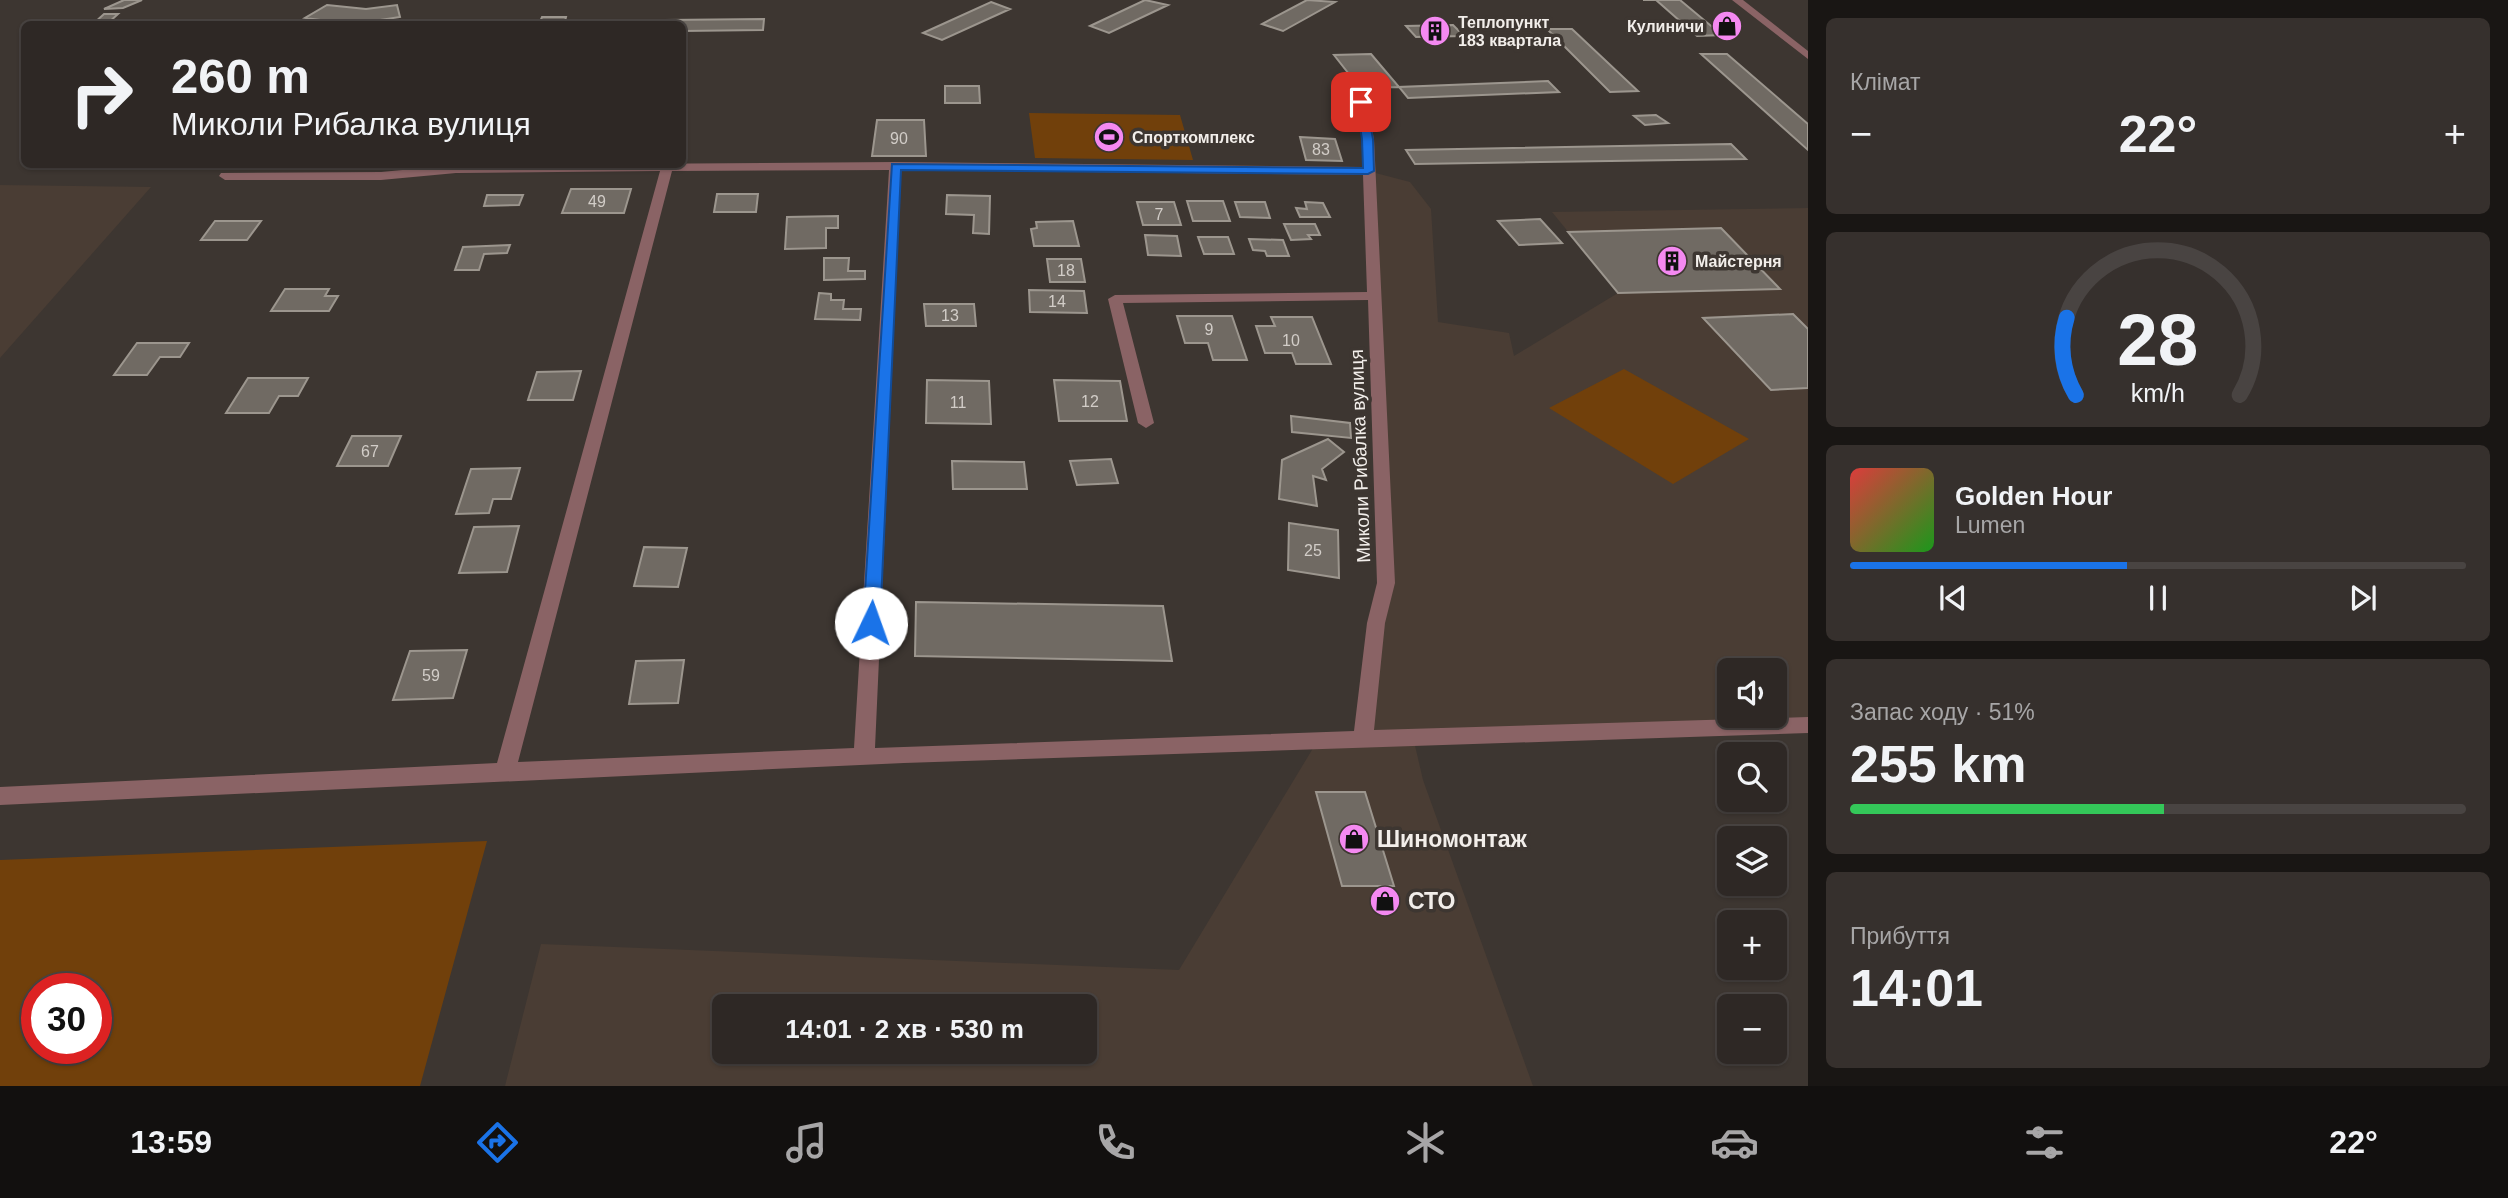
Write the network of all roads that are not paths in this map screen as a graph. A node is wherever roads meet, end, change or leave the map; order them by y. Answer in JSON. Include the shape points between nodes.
{"nodes":[{"id":1,"x":1737,"y":0,"type":"edge"},
{"id":2,"x":1808,"y":55,"type":"edge"},
{"id":3,"x":1361,"y":102,"type":"dead end"},
{"id":4,"x":895,"y":166,"type":"junction"},
{"id":5,"x":667,"y":168,"type":"joint"},
{"id":6,"x":686,"y":168,"type":"edge"},
{"id":7,"x":1368,"y":171,"type":"junction"},
{"id":8,"x":225,"y":176,"type":"dead end"},
{"id":9,"x":1375,"y":296,"type":"junction"},
{"id":10,"x":1146,"y":423,"type":"dead end"},
{"id":11,"x":1808,"y":725,"type":"edge"},
{"id":12,"x":1363,"y":738,"type":"junction"},
{"id":13,"x":864,"y":757,"type":"junction"},
{"id":14,"x":505,"y":771,"type":"junction"},
{"id":15,"x":0,"y":796,"type":"edge"}],
"edges":[{"from":1,"to":2,"type":"street"},
{"from":3,"to":7,"type":"street","name":"Миколи Рибалка вулиця"},
{"from":4,"to":6,"type":"street"},
{"from":4,"to":7,"type":"street"},
{"from":4,"to":13,"type":"street"},
{"from":5,"to":8,"type":"street"},
{"from":5,"to":14,"type":"street"},
{"from":7,"to":9,"type":"street","name":"Миколи Рибалка вулиця"},
{"from":9,"to":10,"type":"street","via":[[1115,299]]},
{"from":9,"to":12,"type":"street","name":"Миколи Рибалка вулиця","via":[[1386,583],[1376,623]]},
{"from":11,"to":12,"type":"street"},
{"from":12,"to":13,"type":"street"},
{"from":13,"to":14,"type":"street"},
{"from":14,"to":15,"type":"street"}]}
